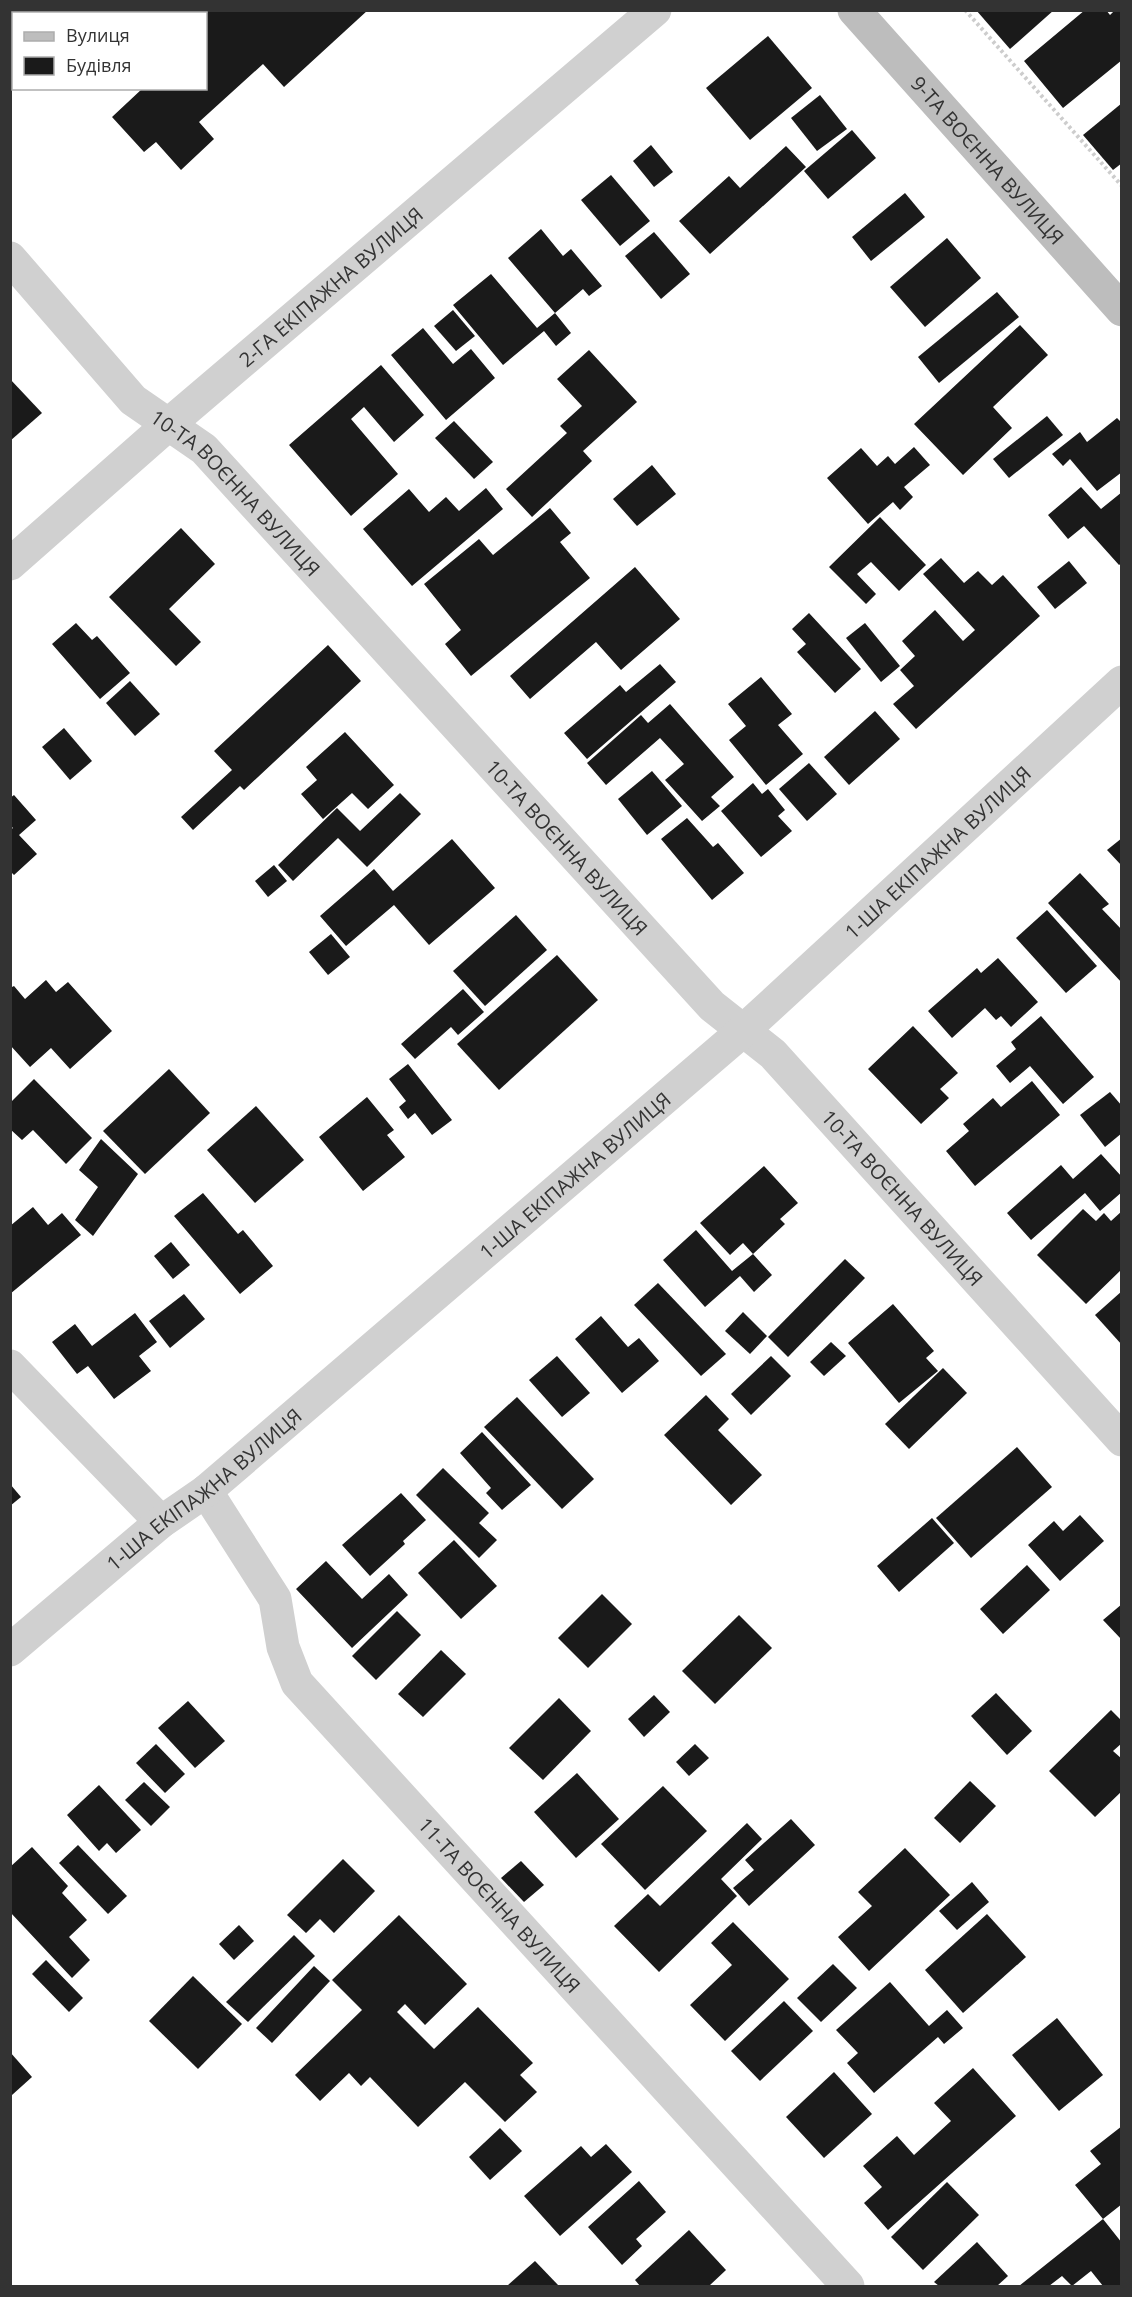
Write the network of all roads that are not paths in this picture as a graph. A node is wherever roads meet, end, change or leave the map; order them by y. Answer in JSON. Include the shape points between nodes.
{"nodes":[{"id":1,"x":655,"y":10,"type":"edge"},
{"id":2,"x":854,"y":10,"type":"edge"},
{"id":3,"x":10,"y":258,"type":"edge"},
{"id":4,"x":1122,"y":310,"type":"edge"},
{"id":5,"x":169,"y":424,"type":"junction"},
{"id":6,"x":10,"y":564,"type":"edge"},
{"id":7,"x":1122,"y":682,"type":"edge"},
{"id":8,"x":744,"y":1030,"type":"junction"},
{"id":9,"x":10,"y":1366,"type":"edge"},
{"id":10,"x":1122,"y":1440,"type":"edge"},
{"id":11,"x":206,"y":1491,"type":"junction"},
{"id":12,"x":161,"y":1522,"type":"junction"},
{"id":13,"x":10,"y":1650,"type":"edge"},
{"id":14,"x":848,"y":2286,"type":"edge"}],
"edges":[{"from":1,"to":5,"type":"street","name":"2-ГА ЕКІПАЖНА ВУЛИЦЯ"},
{"from":2,"to":4,"type":"street","name":"9-ТА ВОЄННА ВУЛИЦЯ"},
{"from":3,"to":5,"type":"street","name":"10-ТА ВОЄННА ВУЛИЦЯ","via":[[133,400]]},
{"from":5,"to":6,"type":"street","name":"2-ГА ЕКІПАЖНА ВУЛИЦЯ"},
{"from":5,"to":8,"type":"street","name":"10-ТА ВОЄННА ВУЛИЦЯ","via":[[204,449],[712,1006]]},
{"from":7,"to":8,"type":"street","name":"1-ША ЕКІПАЖНА ВУЛИЦЯ"},
{"from":8,"to":10,"type":"street","name":"10-ТА ВОЄННА ВУЛИЦЯ","via":[[774,1054]]},
{"from":8,"to":11,"type":"street","name":"1-ША ЕКІПАЖНА ВУЛИЦЯ"},
{"from":9,"to":12,"type":"street"},
{"from":11,"to":12,"type":"street","name":"1-ША ЕКІПАЖНА ВУЛИЦЯ"},
{"from":11,"to":14,"type":"street","name":"11-ТА ВОЄННА ВУЛИЦЯ","via":[[275,1599],[283,1647],[297,1683]]},
{"from":12,"to":13,"type":"street","name":"1-ША ЕКІПАЖНА ВУЛИЦЯ"}]}
